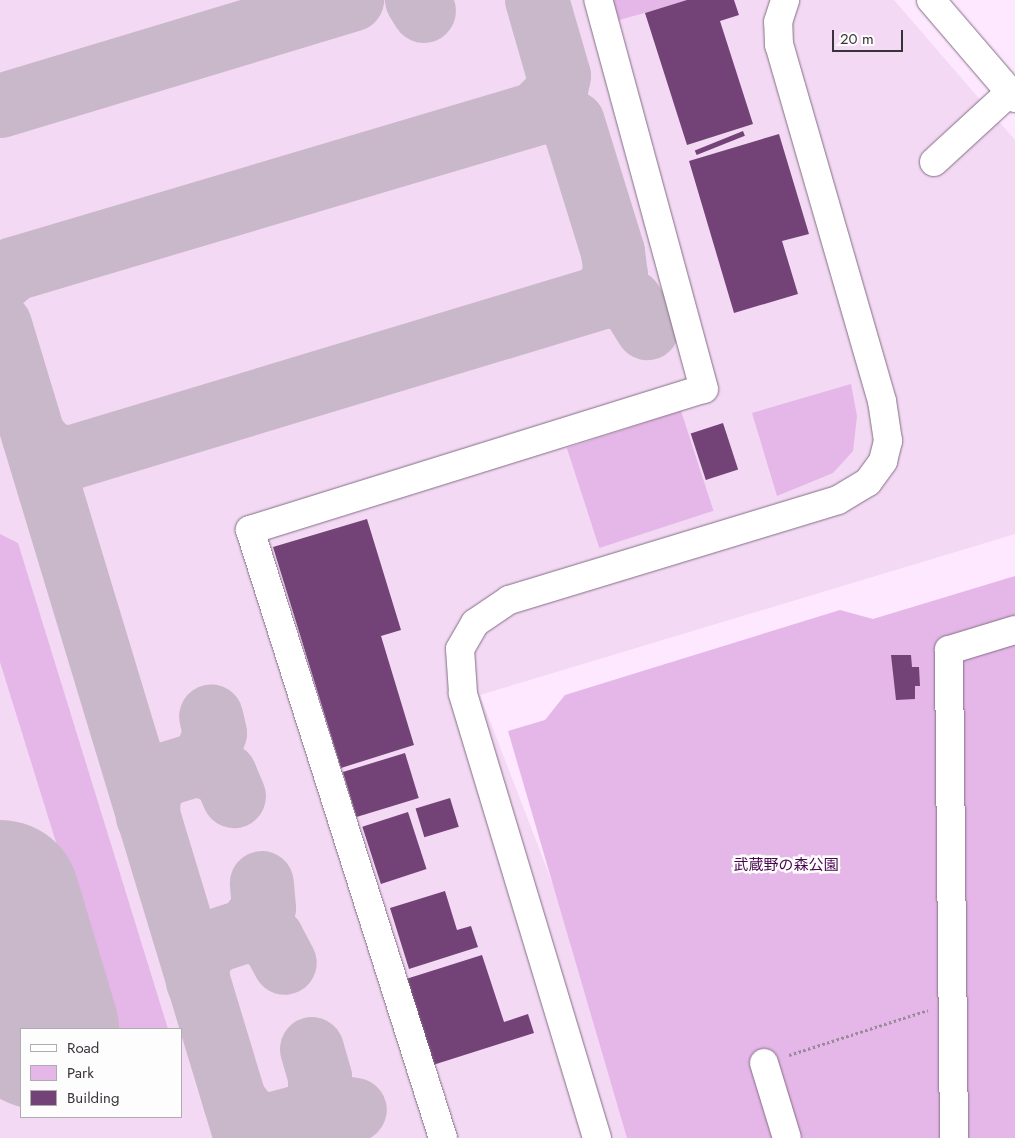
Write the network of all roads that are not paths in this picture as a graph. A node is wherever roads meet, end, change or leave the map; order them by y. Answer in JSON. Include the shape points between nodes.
{"nodes":[{"id":1,"x":598,"y":0,"type":"edge"},
{"id":2,"x":784,"y":0,"type":"edge"},
{"id":3,"x":931,"y":0,"type":"edge"},
{"id":4,"x":1012,"y":95,"type":"edge"},
{"id":5,"x":934,"y":162,"type":"dead end"},
{"id":6,"x":1015,"y":630,"type":"edge"},
{"id":7,"x":764,"y":1063,"type":"road end"},
{"id":8,"x":443,"y":1138,"type":"edge"},
{"id":9,"x":597,"y":1138,"type":"edge"},
{"id":10,"x":787,"y":1138,"type":"edge"},
{"id":11,"x":954,"y":1138,"type":"edge"}],
"edges":[{"from":1,"to":8,"type":"street","via":[[704,389],[250,530]]},
{"from":2,"to":9,"type":"street","via":[[778,22],[779,45],[882,401],[888,441],[884,461],[868,482],[838,500],[509,600],[475,623],[460,649],[463,693]]},
{"from":3,"to":4,"type":"street"},
{"from":4,"to":5,"type":"street"},
{"from":6,"to":11,"type":"street","via":[[949,650]]},
{"from":7,"to":10,"type":"street"}]}
